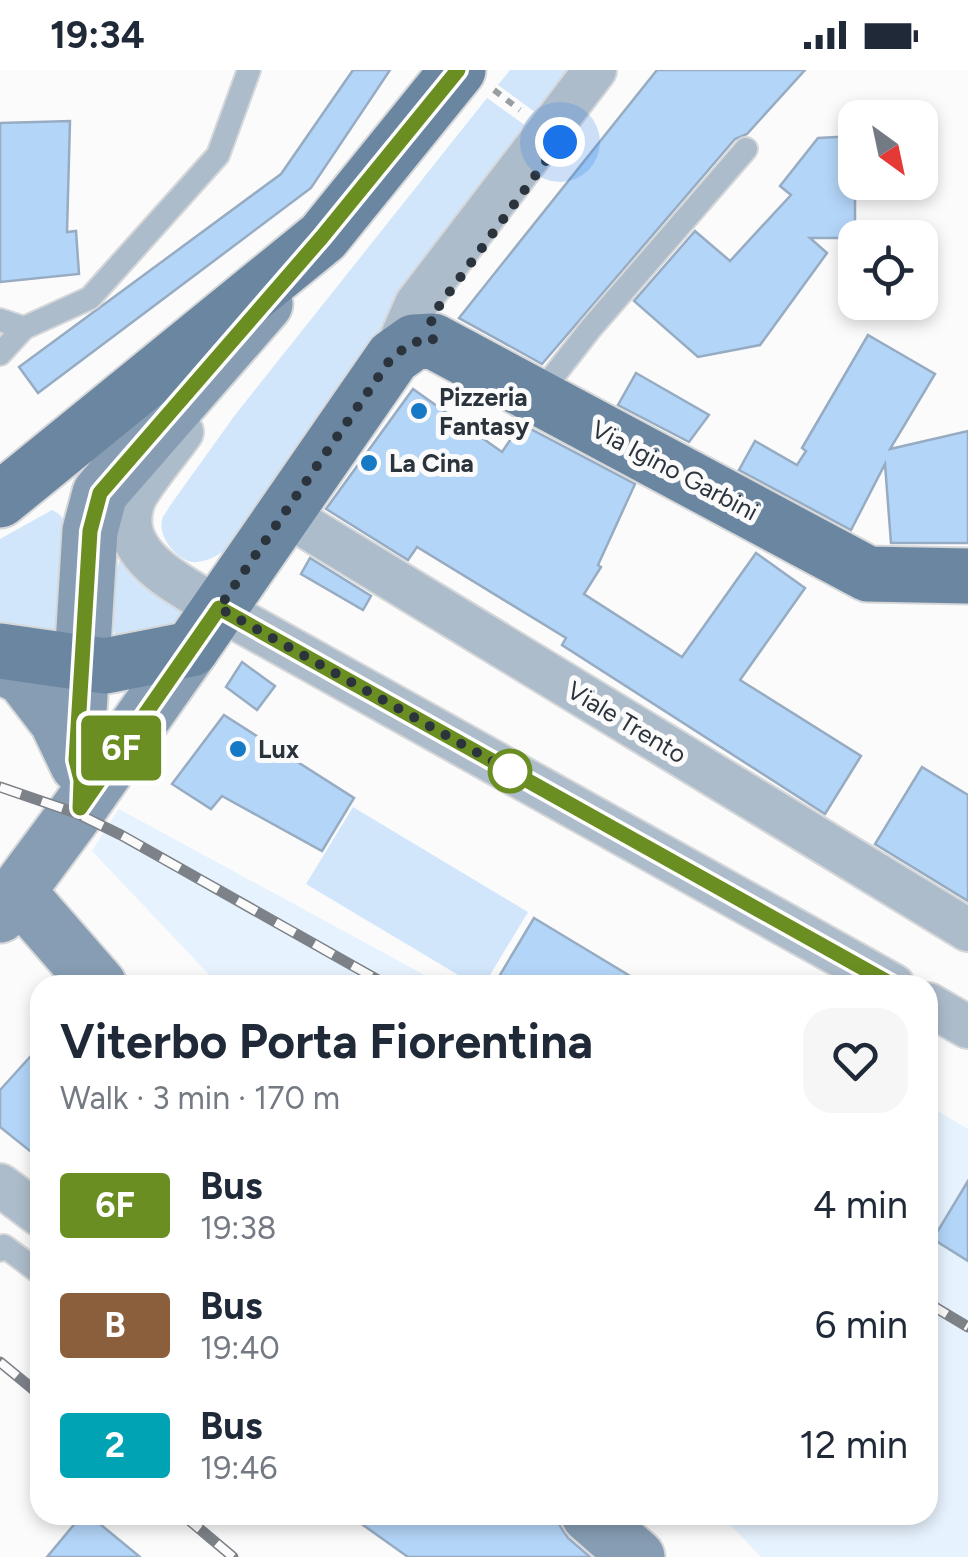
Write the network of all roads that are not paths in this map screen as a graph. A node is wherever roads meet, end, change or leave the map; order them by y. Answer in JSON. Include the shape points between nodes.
{"nodes":[{"id":1,"x":249,"y":70,"type":"edge"},
{"id":2,"x":458,"y":70,"type":"edge"},
{"id":3,"x":595,"y":70,"type":"edge"},
{"id":4,"x":614,"y":70,"type":"edge"},
{"id":5,"x":746,"y":149,"type":"dead end"},
{"id":6,"x":322,"y":237,"type":"junction"},
{"id":7,"x":0,"y":320,"type":"edge"},
{"id":8,"x":24,"y":328,"type":"junction"},
{"id":9,"x":413,"y":349,"type":"junction"},
{"id":10,"x":0,"y":354,"type":"edge"},
{"id":11,"x":537,"y":397,"type":"junction"},
{"id":12,"x":0,"y":500,"type":"edge"},
{"id":13,"x":271,"y":534,"type":"junction"},
{"id":14,"x":166,"y":575,"type":"junction"},
{"id":15,"x":968,"y":576,"type":"edge"},
{"id":16,"x":205,"y":629,"type":"junction"},
{"id":17,"x":0,"y":651,"type":"edge"},
{"id":18,"x":84,"y":664,"type":"junction"},
{"id":19,"x":0,"y":666,"type":"edge"},
{"id":20,"x":78,"y":784,"type":"junction"},
{"id":21,"x":6,"y":895,"type":"edge"},
{"id":22,"x":968,"y":930,"type":"edge"},
{"id":23,"x":89,"y":975,"type":"edge"},
{"id":24,"x":874,"y":975,"type":"edge"},
{"id":25,"x":938,"y":1010,"type":"edge"},
{"id":26,"x":968,"y":1027,"type":"edge"},
{"id":27,"x":0,"y":1185,"type":"edge"},
{"id":28,"x":30,"y":1208,"type":"edge"},
{"id":29,"x":0,"y":1250,"type":"edge"},
{"id":30,"x":30,"y":1266,"type":"edge"},
{"id":31,"x":600,"y":1525,"type":"edge"},
{"id":32,"x":637,"y":1557,"type":"edge"}],
"edges":[{"from":1,"to":8,"type":"lane","via":[[218,155],[90,298]]},
{"from":2,"to":6,"type":"main road"},
{"from":3,"to":9,"type":"street","via":[[416,304]]},
{"from":4,"to":9,"type":"street"},
{"from":5,"to":11,"type":"lane"},
{"from":6,"to":12,"type":"main road"},
{"from":6,"to":14,"type":"street","via":[[133,500],[130,527],[139,552]]},
{"from":6,"to":18,"type":"main road","via":[[100,493],[90,531]]},
{"from":7,"to":8,"type":"lane"},
{"from":8,"to":10,"type":"lane"},
{"from":9,"to":11,"type":"main road","name":"Via Igino Garbini"},
{"from":9,"to":13,"type":"main road"},
{"from":11,"to":15,"type":"main road","name":"Via Igino Garbini","via":[[868,574]]},
{"from":13,"to":14,"type":"street","via":[[200,579]]},
{"from":13,"to":16,"type":"main road"},
{"from":13,"to":22,"type":"street","name":"Viale Trento"},
{"from":14,"to":16,"type":"street"},
{"from":16,"to":18,"type":"main road","via":[[105,666]]},
{"from":16,"to":20,"type":"main road"},
{"from":16,"to":24,"type":"street"},
{"from":17,"to":18,"type":"main road"},
{"from":18,"to":20,"type":"main road"},
{"from":19,"to":20,"type":"main road","via":[[22,677],[57,721]]},
{"from":20,"to":21,"type":"main road"},
{"from":21,"to":23,"type":"main road"},
{"from":25,"to":26,"type":"street"},
{"from":27,"to":28,"type":"street"},
{"from":29,"to":30,"type":"lane","via":[[4,1246]]},
{"from":31,"to":32,"type":"main road"}]}
